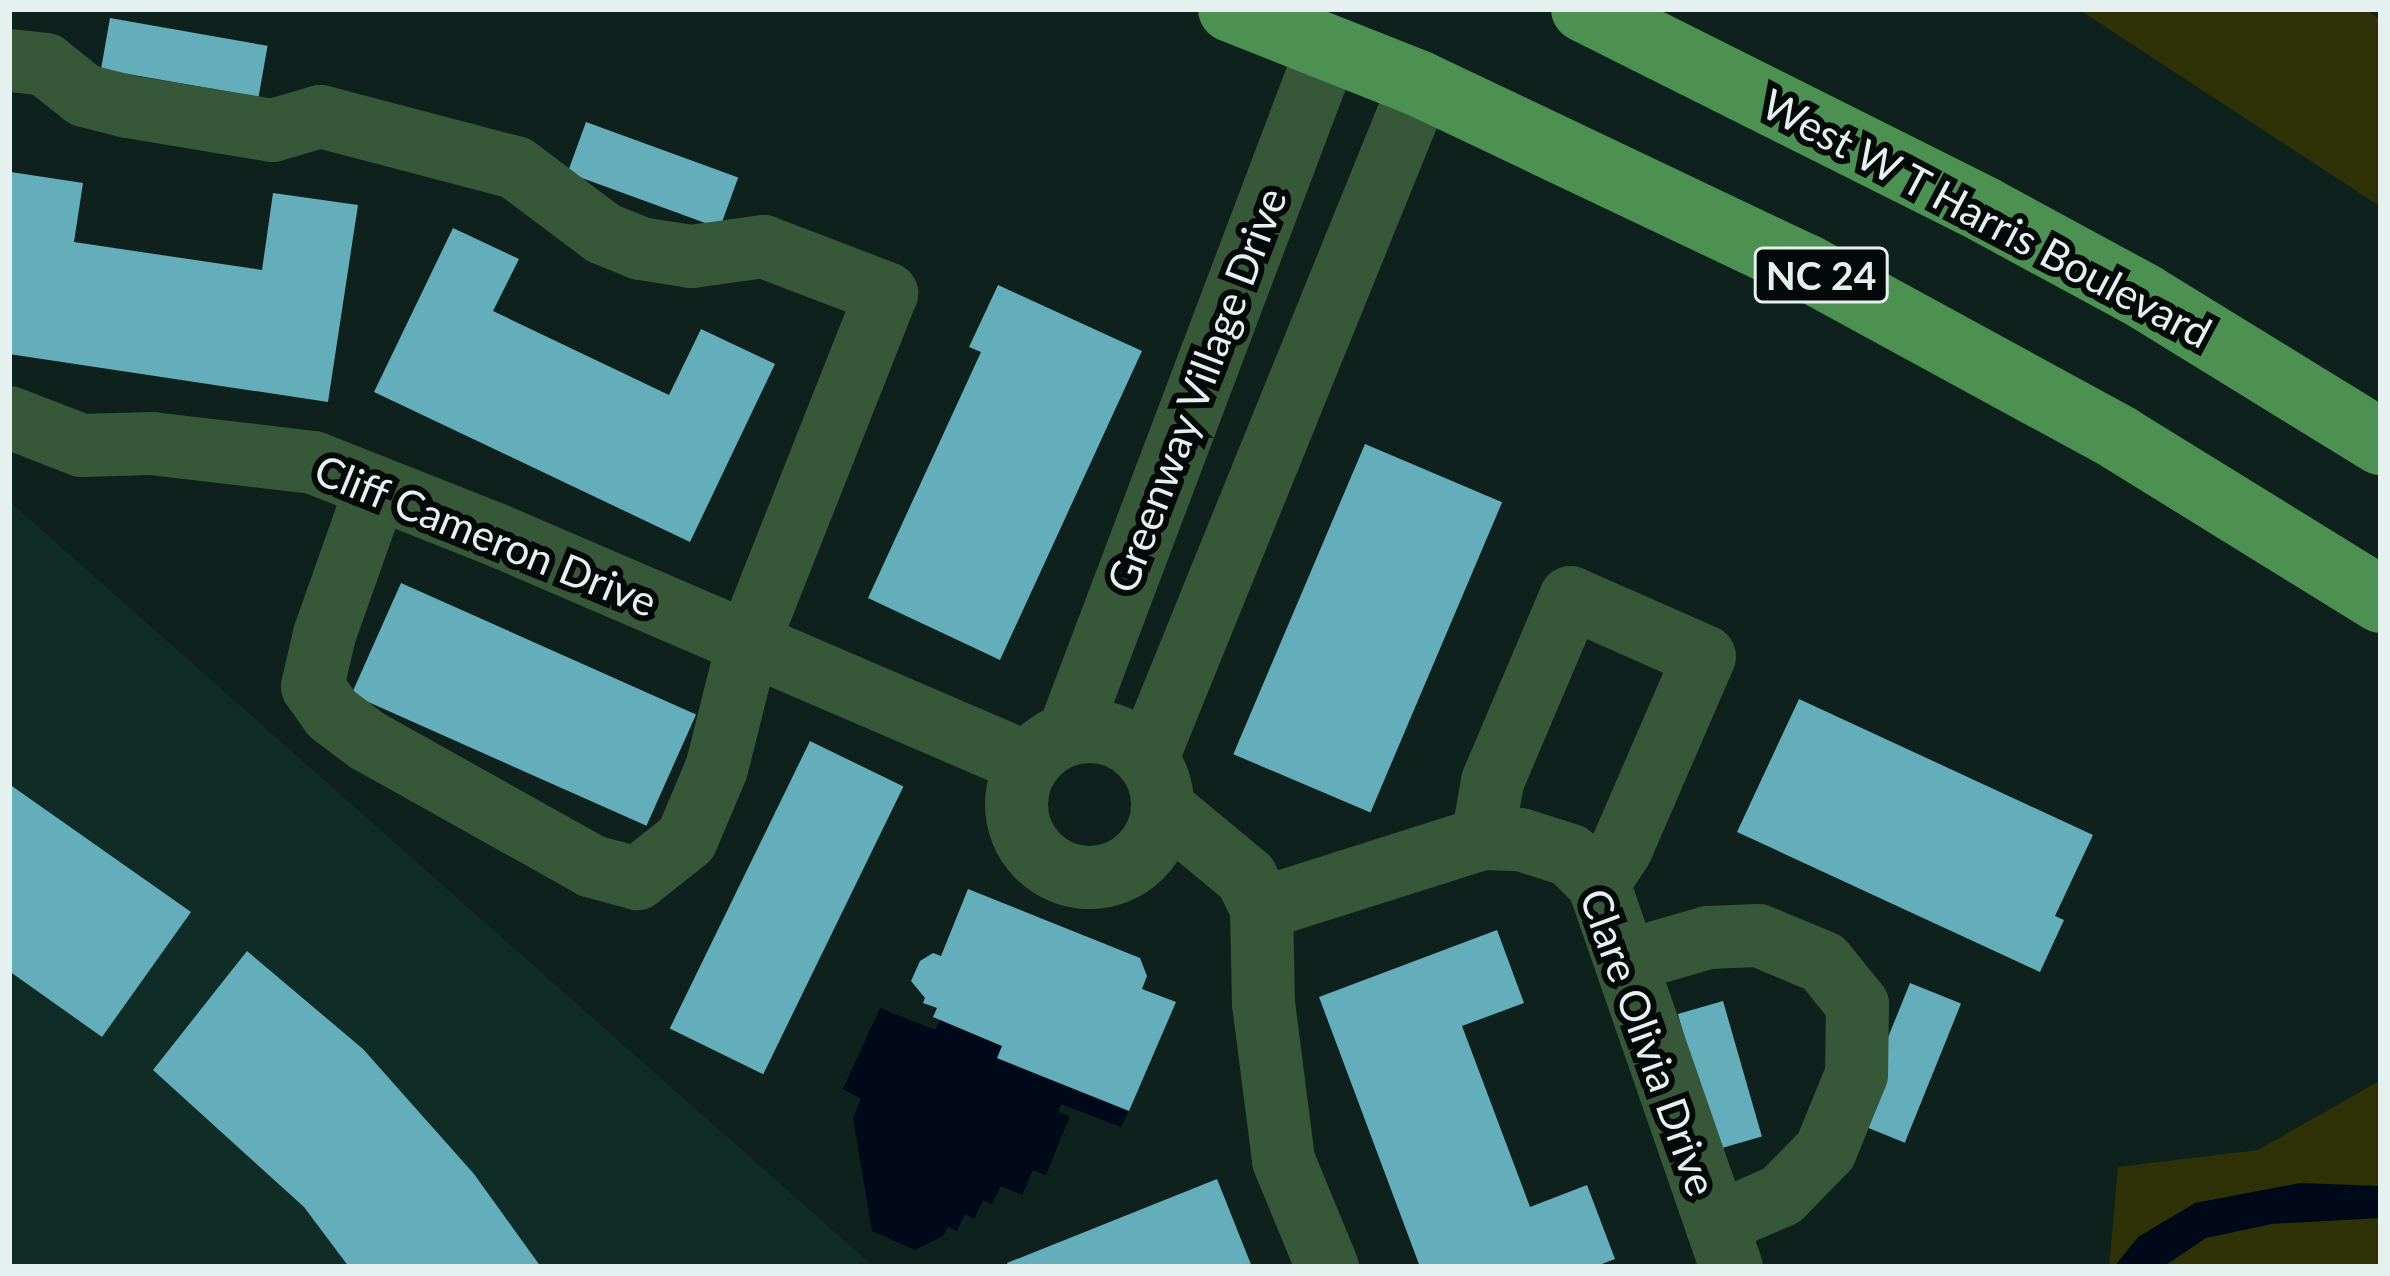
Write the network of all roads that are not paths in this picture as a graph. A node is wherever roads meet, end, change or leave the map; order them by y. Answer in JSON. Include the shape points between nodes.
{"nodes":[{"id":1,"x":1231,"y":9,"type":"edge"},
{"id":2,"x":1584,"y":9,"type":"edge"},
{"id":3,"x":1327,"y":48,"type":"junction"},
{"id":4,"x":9,"y":60,"type":"edge"},
{"id":5,"x":1420,"y":84,"type":"junction"},
{"id":6,"x":1197,"y":381,"type":"junction"},
{"id":7,"x":9,"y":417,"type":"edge"},
{"id":8,"x":1288,"y":417,"type":"junction"},
{"id":9,"x":2381,"y":442,"type":"edge"},
{"id":10,"x":376,"y":487,"type":"junction"},
{"id":11,"x":2381,"y":600,"type":"edge"},
{"id":12,"x":748,"y":641,"type":"junction"},
{"id":13,"x":1048,"y":748,"type":"junction"},
{"id":14,"x":1155,"y":782,"type":"junction"},
{"id":15,"x":1482,"y":838,"type":"junction"},
{"id":16,"x":1598,"y":883,"type":"junction"},
{"id":17,"x":1261,"y":908,"type":"junction"},
{"id":18,"x":1625,"y":961,"type":"junction"},
{"id":19,"x":1723,"y":1245,"type":"edge"},
{"id":20,"x":1327,"y":1267,"type":"edge"}],
"edges":[{"from":1,"to":3,"type":"main road","number":"NC 24"},
{"from":2,"to":9,"type":"main road","name":"West W T Harris Boulevard","via":[[1985,209]]},
{"from":3,"to":5,"type":"main road","number":"NC 24"},
{"from":3,"to":6,"type":"street","name":"Greenway Village Drive"},
{"from":4,"to":12,"type":"street","via":[[45,64],[84,95],[127,106],[272,130],[320,116],[515,166],[603,233],[640,248],[691,256],[763,246],[886,293]]},
{"from":5,"to":8,"type":"street"},
{"from":5,"to":11,"type":"main road","number":"NC 24","via":[[1952,343]]},
{"from":6,"to":8,"type":"street"},
{"from":6,"to":13,"type":"street","name":"Greenway Village Drive"},
{"from":7,"to":10,"type":"street","name":"Cliff Cameron Drive","via":[[81,445],[151,443],[313,462]]},
{"from":8,"to":14,"type":"street"},
{"from":10,"to":12,"type":"street","name":"Cliff Cameron Drive"},
{"from":10,"to":12,"type":"street","via":[[312,686],[368,741],[592,866],[638,878],[686,839],[716,768]]},
{"from":12,"to":13,"type":"street","name":"Cliff Cameron Drive"},
{"from":13,"to":14,"type":"street","name":"Cliff Cameron Drive","via":[[1096,730],[1124,738]]},
{"from":13,"to":14,"type":"street","via":[[1016,809],[1022,833],[1045,862],[1078,877],[1103,877],[1136,860],[1158,832]]},
{"from":14,"to":17,"type":"street","name":"Cliff Cameron Drive","via":[[1246,877]]},
{"from":15,"to":16,"type":"street","name":"Clare Olivia Drive","via":[[1520,839],[1570,855]]},
{"from":15,"to":16,"type":"street","via":[[1492,781],[1570,597],[1704,656],[1621,848]]},
{"from":15,"to":17,"type":"street","name":"Clare Olivia Drive"},
{"from":16,"to":18,"type":"street","name":"Clare Olivia Drive"},
{"from":17,"to":20,"type":"street","via":[[1263,1003],[1283,1160]]},
{"from":18,"to":19,"type":"street","name":"Clare Olivia Drive"},
{"from":18,"to":19,"type":"street","via":[[1707,937],[1758,935],[1823,962],[1857,1004],[1856,1074],[1826,1150]]}]}
